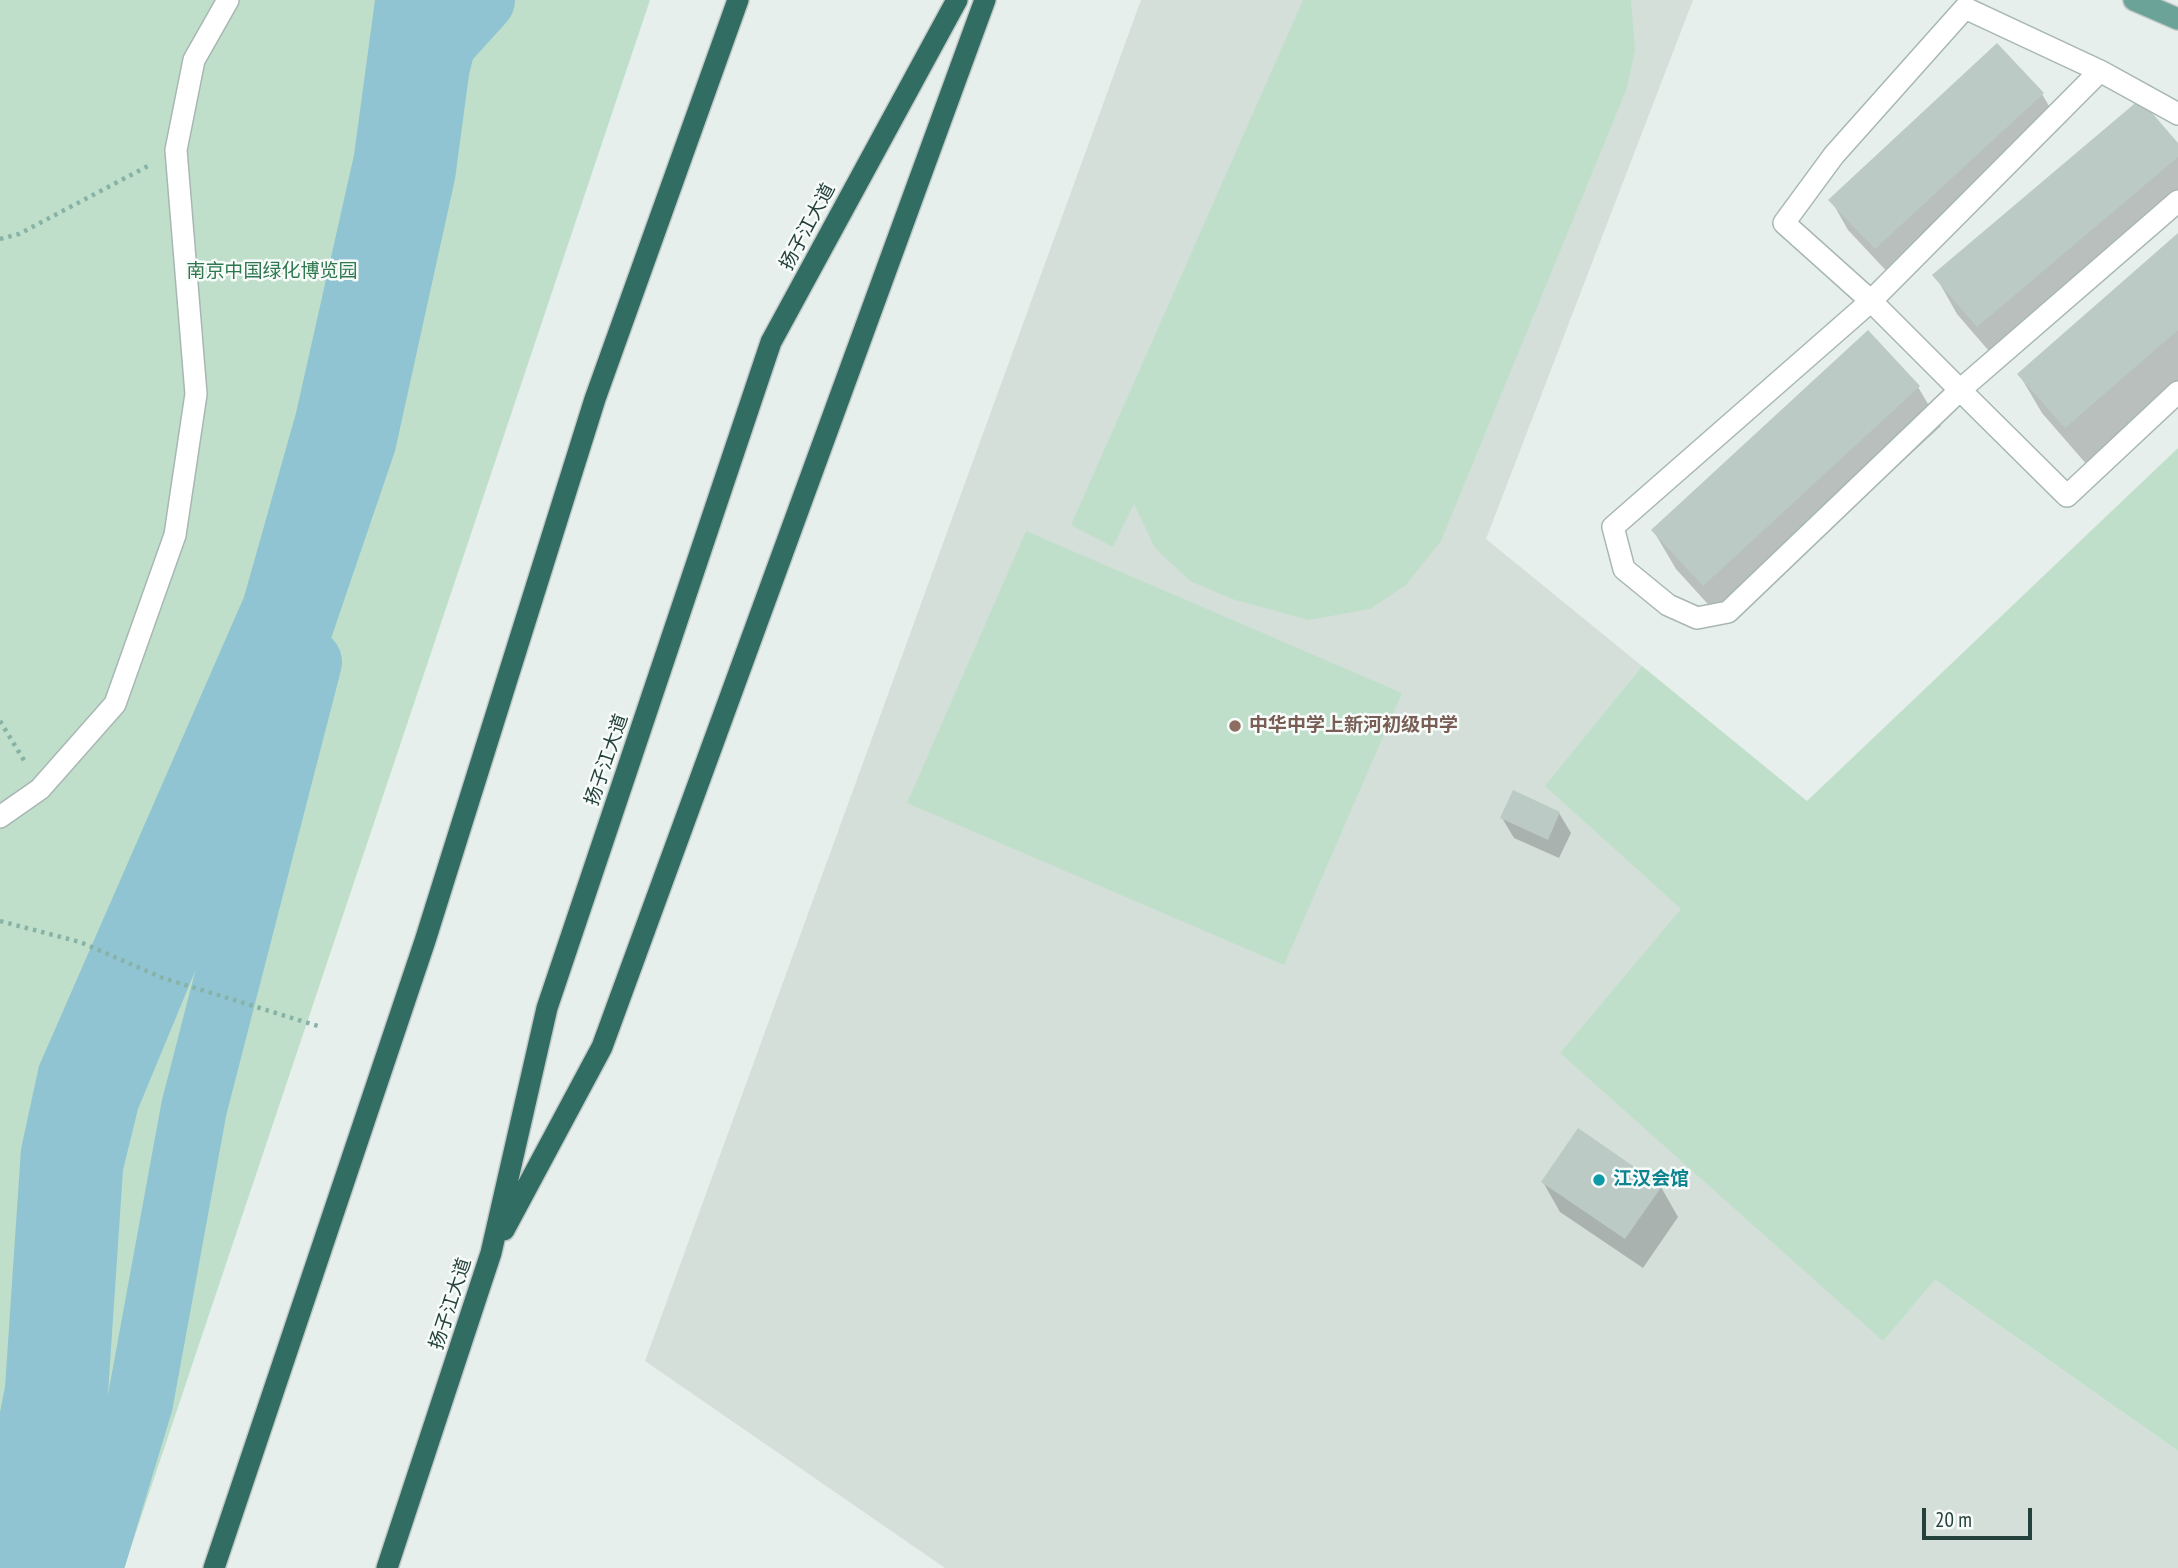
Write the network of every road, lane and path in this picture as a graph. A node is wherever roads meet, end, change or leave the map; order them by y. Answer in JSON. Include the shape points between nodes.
{"nodes":[{"id":1,"x":228,"y":0,"type":"edge"},
{"id":2,"x":738,"y":0,"type":"edge"},
{"id":3,"x":957,"y":0,"type":"edge"},
{"id":4,"x":985,"y":0,"type":"edge"},
{"id":5,"x":2134,"y":0,"type":"edge"},
{"id":6,"x":2178,"y":19,"type":"edge"},
{"id":7,"x":2100,"y":71,"type":"junction"},
{"id":8,"x":2178,"y":114,"type":"edge"},
{"id":9,"x":176,"y":150,"type":"junction"},
{"id":10,"x":2178,"y":201,"type":"edge"},
{"id":11,"x":0,"y":239,"type":"edge"},
{"id":12,"x":1871,"y":301,"type":"junction"},
{"id":13,"x":1960,"y":390,"type":"junction"},
{"id":14,"x":2178,"y":392,"type":"edge"},
{"id":15,"x":0,"y":721,"type":"edge"},
{"id":16,"x":40,"y":789,"type":"junction"},
{"id":17,"x":0,"y":817,"type":"edge"},
{"id":18,"x":0,"y":921,"type":"edge"},
{"id":19,"x":318,"y":1026,"type":"dead end"},
{"id":20,"x":492,"y":1253,"type":"junction"},
{"id":21,"x":214,"y":1568,"type":"edge"},
{"id":22,"x":387,"y":1568,"type":"edge"}],
"edges":[{"from":1,"to":9,"type":"lane","via":[[194,60]]},
{"from":2,"to":21,"type":"highway","via":[[596,399],[425,941]]},
{"from":3,"to":20,"type":"highway","name":"扬子江大道","via":[[771,342],[547,1009]]},
{"from":4,"to":20,"type":"highway","via":[[602,1047]]},
{"from":5,"to":6,"type":"main road"},
{"from":7,"to":8,"type":"lane"},
{"from":7,"to":12,"type":"lane"},
{"from":7,"to":12,"type":"lane","via":[[1965,8],[1834,155],[1784,223]]},
{"from":9,"to":11,"type":"path","via":[[19,234]]},
{"from":9,"to":16,"type":"lane","via":[[195,394],[175,535],[115,704]]},
{"from":10,"to":13,"type":"lane"},
{"from":12,"to":13,"type":"lane"},
{"from":12,"to":13,"type":"lane","via":[[1613,527],[1624,569],[1668,605],[1697,618],[1728,612]]},
{"from":13,"to":14,"type":"lane","via":[[2067,496]]},
{"from":15,"to":16,"type":"path"},
{"from":16,"to":17,"type":"lane"},
{"from":18,"to":19,"type":"path","via":[[80,942],[163,978]]},
{"from":20,"to":22,"type":"highway","name":"扬子江大道"}]}
